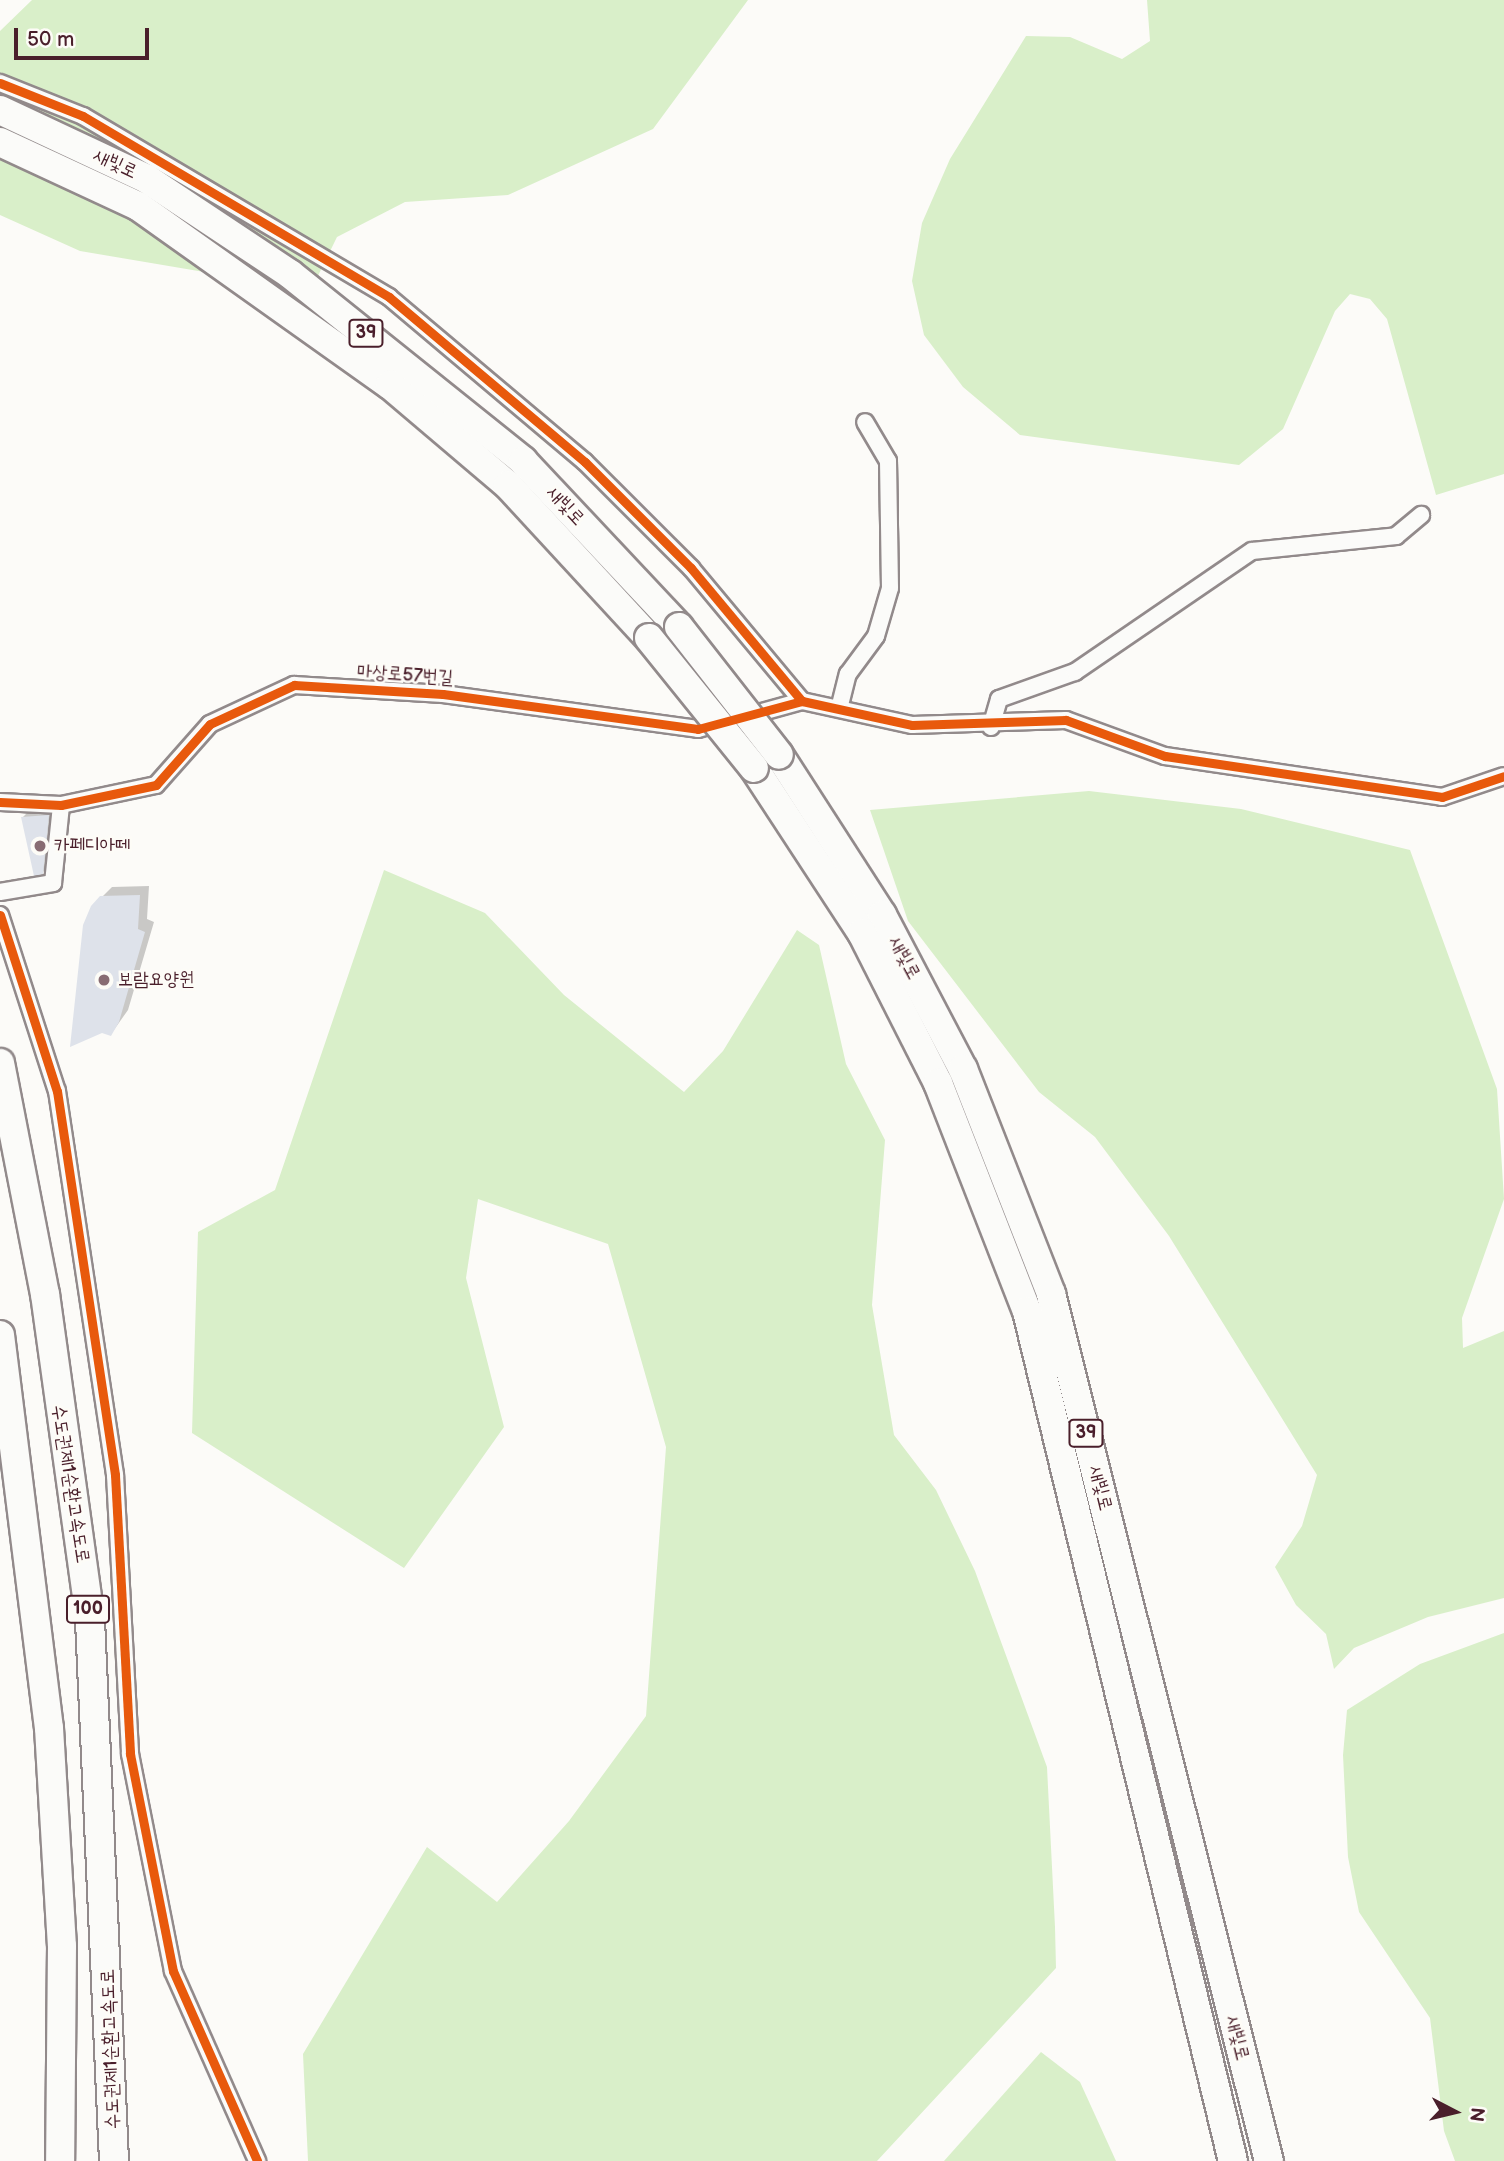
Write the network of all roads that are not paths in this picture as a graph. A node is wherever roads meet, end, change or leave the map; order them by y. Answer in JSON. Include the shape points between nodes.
{"nodes":[{"id":1,"x":0,"y":83,"type":"edge"},
{"id":2,"x":0,"y":110,"type":"edge"},
{"id":3,"x":0,"y":142,"type":"edge"},
{"id":4,"x":865,"y":422,"type":"dead end"},
{"id":5,"x":1421,"y":515,"type":"dead end"},
{"id":6,"x":802,"y":701,"type":"junction"},
{"id":7,"x":839,"y":705,"type":"junction"},
{"id":8,"x":991,"y":727,"type":"junction"},
{"id":9,"x":766,"y":761,"type":"junction"},
{"id":10,"x":1504,"y":776,"type":"edge"},
{"id":11,"x":0,"y":802,"type":"edge"},
{"id":12,"x":61,"y":806,"type":"junction"},
{"id":13,"x":0,"y":892,"type":"edge"},
{"id":14,"x":0,"y":915,"type":"edge"},
{"id":15,"x":0,"y":1063,"type":"edge"},
{"id":16,"x":0,"y":1335,"type":"edge"},
{"id":17,"x":1268,"y":2156,"type":"edge"},
{"id":18,"x":60,"y":2161,"type":"edge"},
{"id":19,"x":114,"y":2161,"type":"edge"},
{"id":20,"x":257,"y":2161,"type":"edge"},
{"id":21,"x":1233,"y":2161,"type":"edge"}],
"edges":[{"from":1,"to":6,"type":"street","via":[[83,116],[389,296],[585,463],[691,568]]},
{"from":2,"to":9,"type":"highway","name":"새빛로","number":"39","bridge":true,"via":[[147,179],[290,274],[523,461],[679,627]]},
{"from":3,"to":9,"type":"highway","name":"새빛로","number":"39","bridge":true,"via":[[138,206],[390,385],[508,485]]},
{"from":4,"to":7,"type":"street","via":[[888,461],[890,588],[876,636],[848,674]]},
{"from":5,"to":8,"type":"street","via":[[1396,536],[1252,551],[1075,671],[999,699]]},
{"from":6,"to":7,"type":"street","name":"마상로57번길"},
{"from":6,"to":12,"type":"street","name":"마상로57번길","via":[[698,729],[443,694],[294,685],[210,724],[156,785]]},
{"from":7,"to":8,"type":"street","name":"마상로57번길","via":[[912,725]]},
{"from":8,"to":10,"type":"street","name":"마상로57번길","via":[[1066,720],[1165,756],[1442,797]]},
{"from":9,"to":17,"type":"highway","name":"새빛로","number":"39","via":[[882,915],[963,1069],[1051,1294]]},
{"from":9,"to":21,"type":"highway","name":"새빛로","number":"39","via":[[932,1071],[1027,1311]]},
{"from":11,"to":12,"type":"street","name":"마상로57번길"},
{"from":12,"to":13,"type":"street","via":[[53,883]]},
{"from":14,"to":20,"type":"street","via":[[57,1091],[116,1475],[130,1754],[173,1971]]},
{"from":15,"to":19,"type":"highway","name":"수도권제1순환고속도로","number":"100","via":[[45,1294],[90,1620]]},
{"from":16,"to":18,"type":"highway","number":"100","via":[[49,1728],[62,1946]]}]}
